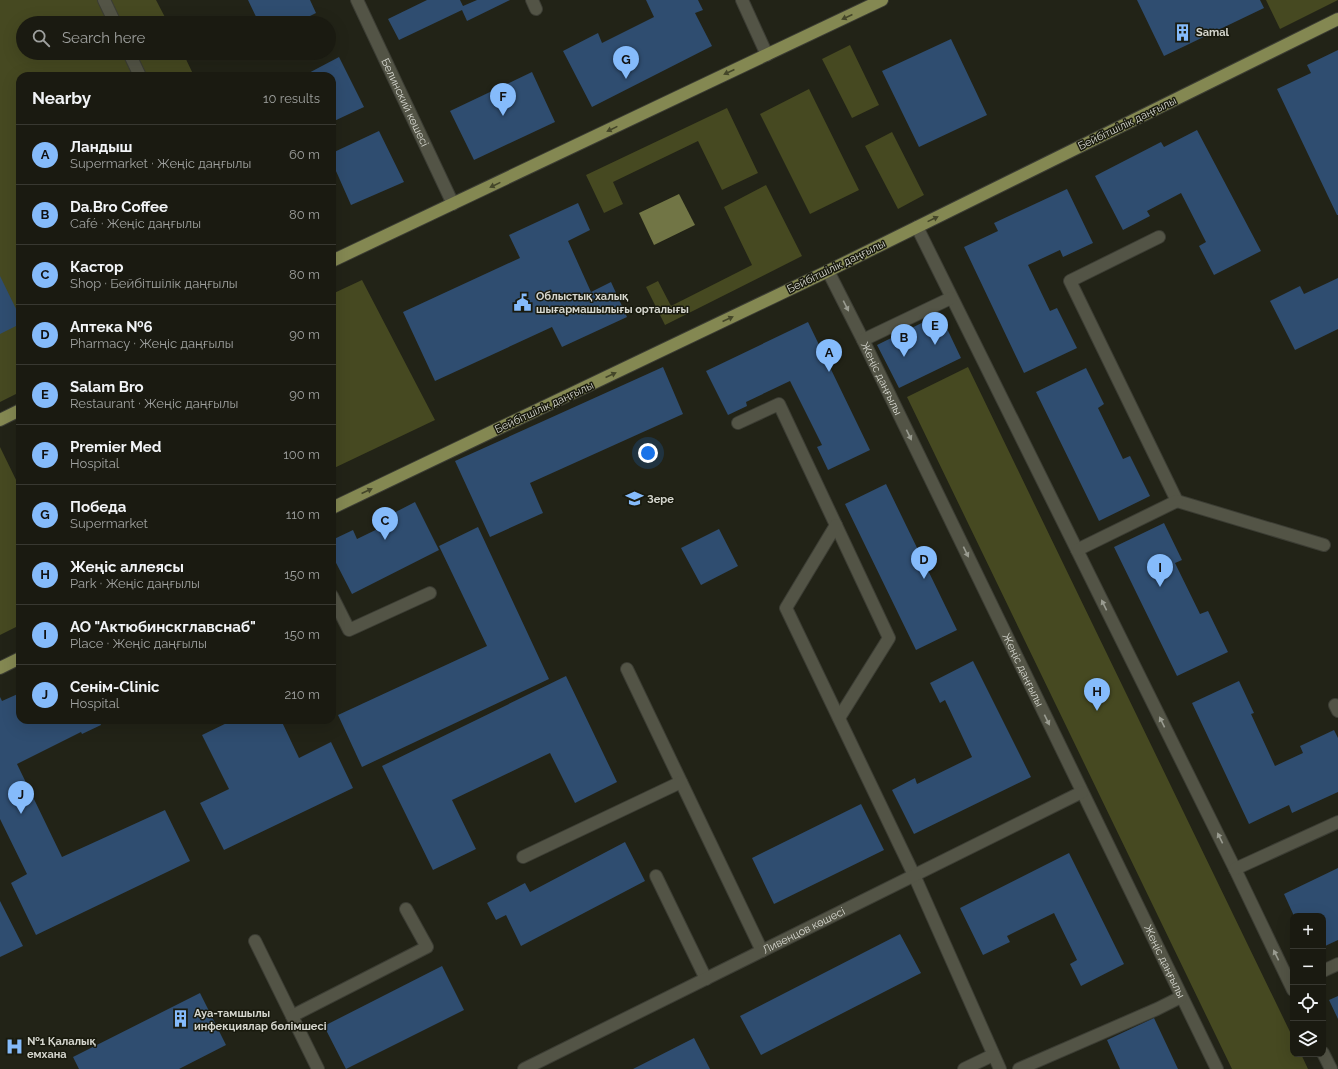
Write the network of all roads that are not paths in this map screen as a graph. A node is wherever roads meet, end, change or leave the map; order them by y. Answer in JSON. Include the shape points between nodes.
{"nodes":[{"id":1,"x":104,"y":0,"type":"edge"},
{"id":2,"x":357,"y":0,"type":"edge"},
{"id":3,"x":742,"y":0,"type":"edge"},
{"id":4,"x":882,"y":0,"type":"edge"},
{"id":5,"x":112,"y":16,"type":"edge"},
{"id":6,"x":1338,"y":19,"type":"edge"},
{"id":7,"x":767,"y":55,"type":"junction"},
{"id":8,"x":132,"y":60,"type":"edge"},
{"id":9,"x":138,"y":72,"type":"edge"},
{"id":10,"x":454,"y":204,"type":"junction"},
{"id":11,"x":916,"y":227,"type":"junction"},
{"id":12,"x":1159,"y":237,"type":"dead end"},
{"id":13,"x":336,"y":259,"type":"edge"},
{"id":14,"x":828,"y":271,"type":"junction"},
{"id":15,"x":951,"y":298,"type":"junction"},
{"id":16,"x":863,"y":340,"type":"junction"},
{"id":17,"x":16,"y":412,"type":"edge"},
{"id":18,"x":0,"y":420,"type":"edge"},
{"id":19,"x":738,"y":423,"type":"dead end"},
{"id":20,"x":1177,"y":501,"type":"junction"},
{"id":21,"x":336,"y":506,"type":"edge"},
{"id":22,"x":836,"y":525,"type":"junction"},
{"id":23,"x":1324,"y":545,"type":"dead end"},
{"id":24,"x":1077,"y":550,"type":"junction"},
{"id":25,"x":430,"y":593,"type":"dead end"},
{"id":26,"x":336,"y":604,"type":"edge"},
{"id":27,"x":16,"y":660,"type":"edge"},
{"id":28,"x":0,"y":668,"type":"edge"},
{"id":29,"x":627,"y":669,"type":"dead end"},
{"id":30,"x":839,"y":718,"type":"junction"},
{"id":31,"x":681,"y":782,"type":"junction"},
{"id":32,"x":1082,"y":792,"type":"junction"},
{"id":33,"x":1338,"y":822,"type":"edge"},
{"id":34,"x":523,"y":857,"type":"dead end"},
{"id":35,"x":1235,"y":869,"type":"junction"},
{"id":36,"x":914,"y":875,"type":"junction"},
{"id":37,"x":656,"y":876,"type":"dead end"},
{"id":38,"x":406,"y":909,"type":"dead end"},
{"id":39,"x":255,"y":941,"type":"dead end"},
{"id":40,"x":762,"y":951,"type":"junction"},
{"id":41,"x":1338,"y":964,"type":"edge"},
{"id":42,"x":1326,"y":970,"type":"edge"},
{"id":43,"x":706,"y":979,"type":"junction"},
{"id":44,"x":1291,"y":985,"type":"edge"},
{"id":45,"x":1181,"y":997,"type":"junction"},
{"id":46,"x":292,"y":1016,"type":"junction"},
{"id":47,"x":993,"y":1055,"type":"junction"},
{"id":48,"x":1325,"y":1057,"type":"edge"},
{"id":49,"x":544,"y":1065,"type":"edge"},
{"id":50,"x":318,"y":1069,"type":"edge"},
{"id":51,"x":524,"y":1069,"type":"edge"},
{"id":52,"x":964,"y":1069,"type":"edge"},
{"id":53,"x":1000,"y":1069,"type":"edge"},
{"id":54,"x":1019,"y":1069,"type":"edge"},
{"id":55,"x":1217,"y":1069,"type":"edge"},
{"id":56,"x":1331,"y":1069,"type":"edge"}],
"edges":[{"from":1,"to":5,"type":"street"},
{"from":2,"to":10,"type":"street","name":"Белинский көшесі"},
{"from":3,"to":7,"type":"street"},
{"from":4,"to":7,"type":"main road","one_way":true},
{"from":11,"to":6,"type":"main road","name":"Бейбітшілік даңғылы","one_way":true},
{"from":7,"to":10,"type":"main road","one_way":true},
{"from":8,"to":9,"type":"street"},
{"from":10,"to":13,"type":"main road"},
{"from":11,"to":14,"type":"main road","name":"Бейбітшілік даңғылы"},
{"from":11,"to":15,"type":"street"},
{"from":12,"to":20,"type":"street","via":[[1070,281]]},
{"from":14,"to":16,"type":"street","name":"Жеңіс даңғылы","one_way":true},
{"from":21,"to":14,"type":"main road","name":"Бейбітшілік даңғылы","one_way":true},
{"from":15,"to":16,"type":"street"},
{"from":15,"to":24,"type":"street"},
{"from":16,"to":32,"type":"street","name":"Жеңіс даңғылы","one_way":true},
{"from":17,"to":18,"type":"main road"},
{"from":19,"to":22,"type":"street","via":[[779,404]]},
{"from":20,"to":23,"type":"street"},
{"from":20,"to":24,"type":"street"},
{"from":22,"to":30,"type":"street","via":[[786,608]]},
{"from":22,"to":30,"type":"street","via":[[889,638]]},
{"from":35,"to":24,"type":"street","one_way":true},
{"from":25,"to":26,"type":"street","via":[[348,630]]},
{"from":27,"to":28,"type":"main road"},
{"from":29,"to":31,"type":"street"},
{"from":30,"to":36,"type":"street"},
{"from":31,"to":34,"type":"street"},
{"from":31,"to":40,"type":"street"},
{"from":32,"to":36,"type":"street","name":"Ливенцов көшесі"},
{"from":32,"to":45,"type":"street","name":"Жеңіс даңғылы"},
{"from":33,"to":35,"type":"street"},
{"from":44,"to":35,"type":"street","one_way":true},
{"from":36,"to":40,"type":"street","name":"Ливенцов көшесі"},
{"from":36,"to":47,"type":"street"},
{"from":37,"to":43,"type":"street"},
{"from":38,"to":46,"type":"street","via":[[427,947]]},
{"from":39,"to":46,"type":"street"},
{"from":40,"to":43,"type":"street","name":"Ливенцов көшесі"},
{"from":41,"to":42,"type":"street"},
{"from":43,"to":49,"type":"street","name":"Ливенцов көшесі"},
{"from":45,"to":54,"type":"street"},
{"from":45,"to":55,"type":"street","name":"Жеңіс даңғылы"},
{"from":46,"to":50,"type":"street"},
{"from":47,"to":52,"type":"street"},
{"from":47,"to":53,"type":"street"},
{"from":48,"to":56,"type":"street"},
{"from":49,"to":51,"type":"street","name":"Ливенцов көшесі"}]}
